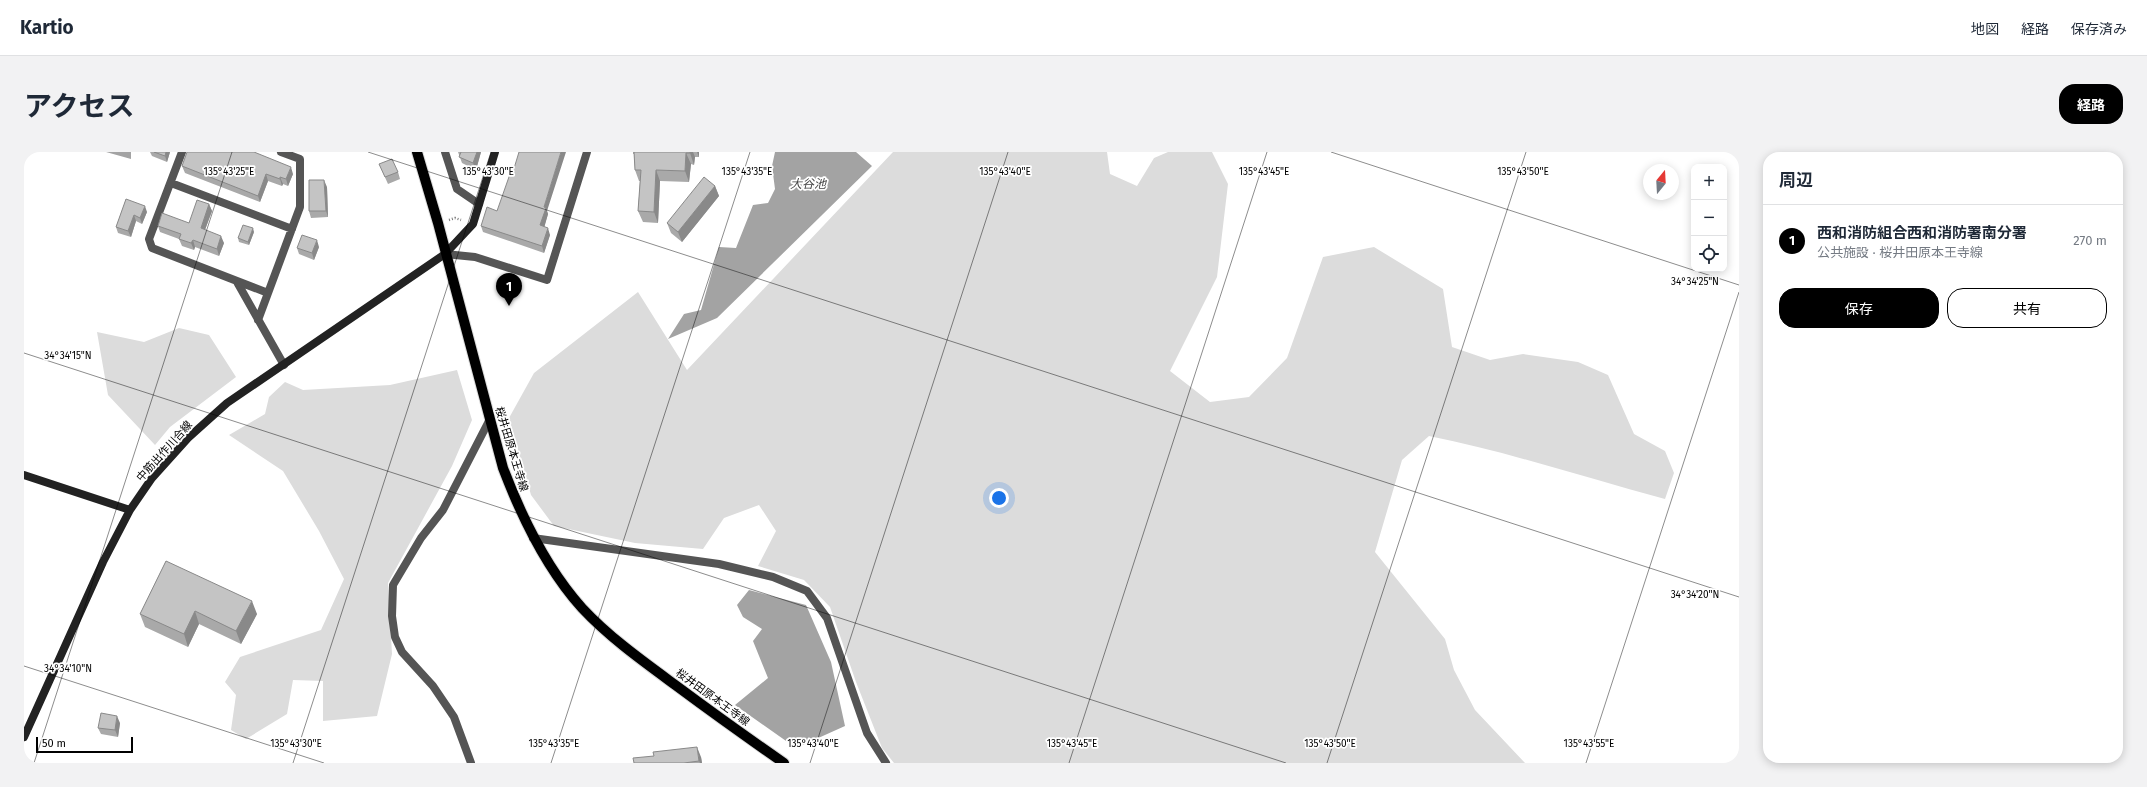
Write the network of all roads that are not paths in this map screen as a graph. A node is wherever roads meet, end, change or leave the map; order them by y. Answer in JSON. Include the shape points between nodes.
{"nodes":[{"id":1,"x":182,"y":152,"type":"edge"},
{"id":2,"x":281,"y":152,"type":"edge"},
{"id":3,"x":417,"y":152,"type":"edge"},
{"id":4,"x":445,"y":152,"type":"edge"},
{"id":5,"x":495,"y":152,"type":"edge"},
{"id":6,"x":587,"y":152,"type":"edge"},
{"id":7,"x":170,"y":183,"type":"junction"},
{"id":8,"x":479,"y":204,"type":"junction"},
{"id":9,"x":292,"y":229,"type":"junction"},
{"id":10,"x":445,"y":254,"type":"junction"},
{"id":11,"x":237,"y":282,"type":"junction"},
{"id":12,"x":268,"y":293,"type":"junction"},
{"id":13,"x":258,"y":320,"type":"junction"},
{"id":14,"x":284,"y":365,"type":"junction"},
{"id":15,"x":490,"y":419,"type":"junction"},
{"id":16,"x":24,"y":475,"type":"edge"},
{"id":17,"x":130,"y":510,"type":"junction"},
{"id":18,"x":533,"y":538,"type":"junction"},
{"id":19,"x":24,"y":737,"type":"edge"},
{"id":20,"x":471,"y":763,"type":"edge"},
{"id":21,"x":784,"y":763,"type":"edge"},
{"id":22,"x":886,"y":763,"type":"edge"}],
"edges":[{"from":1,"to":7,"type":"street"},
{"from":2,"to":9,"type":"street","via":[[300,159],[300,207]]},
{"from":3,"to":10,"type":"main road","name":"桜井田原本王寺線"},
{"from":4,"to":8,"type":"street","via":[[457,189]]},
{"from":5,"to":8,"type":"main road","name":"中筋出作川合線"},
{"from":6,"to":10,"type":"street","via":[[547,280],[475,257]]},
{"from":7,"to":9,"type":"street"},
{"from":7,"to":11,"type":"street","via":[[149,239],[152,248]]},
{"from":8,"to":10,"type":"main road","name":"中筋出作川合線","via":[[473,224]]},
{"from":9,"to":12,"type":"street"},
{"from":10,"to":14,"type":"main road","name":"中筋出作川合線"},
{"from":10,"to":15,"type":"main road","name":"桜井田原本王寺線"},
{"from":11,"to":12,"type":"street"},
{"from":11,"to":13,"type":"street"},
{"from":12,"to":13,"type":"street"},
{"from":13,"to":14,"type":"street"},
{"from":14,"to":17,"type":"main road","name":"中筋出作川合線","via":[[227,403],[188,438],[152,478]]},
{"from":15,"to":18,"type":"main road","name":"桜井田原本王寺線","via":[[514,499]]},
{"from":15,"to":20,"type":"street","via":[[443,510],[421,538],[393,585],[392,616],[395,637],[402,652],[433,686],[454,717]]},
{"from":16,"to":17,"type":"main road"},
{"from":17,"to":19,"type":"main road","name":"中筋出作川合線","via":[[103,562]]},
{"from":18,"to":21,"type":"main road","name":"桜井田原本王寺線","via":[[553,570],[582,607],[624,648]]},
{"from":18,"to":22,"type":"street","via":[[719,564],[773,577],[807,590],[827,618],[867,733]]}]}
